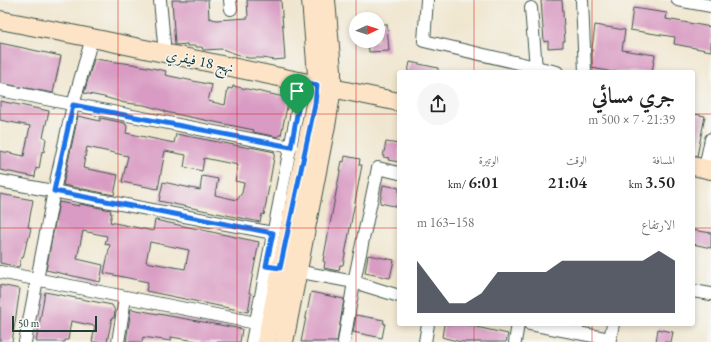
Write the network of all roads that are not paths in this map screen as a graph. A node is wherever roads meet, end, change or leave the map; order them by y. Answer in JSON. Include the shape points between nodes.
{"nodes":[{"id":1,"x":160,"y":0,"type":"edge"},
{"id":2,"x":311,"y":0,"type":"edge"},
{"id":3,"x":326,"y":0,"type":"edge"},
{"id":4,"x":427,"y":0,"type":"edge"},
{"id":5,"x":582,"y":0,"type":"edge"},
{"id":6,"x":678,"y":0,"type":"edge"},
{"id":7,"x":711,"y":6,"type":"edge"},
{"id":8,"x":531,"y":8,"type":"dead end"},
{"id":9,"x":0,"y":20,"type":"edge"},
{"id":10,"x":92,"y":38,"type":"junction"},
{"id":11,"x":164,"y":54,"type":"junction"},
{"id":12,"x":536,"y":68,"type":"junction"},
{"id":13,"x":546,"y":70,"type":"edge"},
{"id":14,"x":585,"y":70,"type":"edge"},
{"id":15,"x":317,"y":85,"type":"junction"},
{"id":16,"x":0,"y":90,"type":"edge"},
{"id":17,"x":397,"y":102,"type":"edge"},
{"id":18,"x":73,"y":105,"type":"junction"},
{"id":19,"x":711,"y":139,"type":"edge"},
{"id":20,"x":291,"y":147,"type":"junction"},
{"id":21,"x":703,"y":168,"type":"edge"},
{"id":22,"x":397,"y":173,"type":"edge"},
{"id":23,"x":0,"y":181,"type":"edge"},
{"id":24,"x":54,"y":191,"type":"junction"},
{"id":25,"x":273,"y":233,"type":"junction"},
{"id":26,"x":281,"y":269,"type":"junction"},
{"id":27,"x":0,"y":272,"type":"edge"},
{"id":28,"x":37,"y":279,"type":"junction"},
{"id":29,"x":354,"y":282,"type":"junction"},
{"id":30,"x":695,"y":291,"type":"edge"},
{"id":31,"x":711,"y":294,"type":"edge"},
{"id":32,"x":397,"y":295,"type":"edge"},
{"id":33,"x":125,"y":298,"type":"junction"},
{"id":34,"x":256,"y":323,"type":"junction"},
{"id":35,"x":428,"y":326,"type":"edge"},
{"id":36,"x":518,"y":326,"type":"edge"},
{"id":37,"x":540,"y":326,"type":"edge"},
{"id":38,"x":612,"y":326,"type":"edge"},
{"id":39,"x":609,"y":340,"type":"edge"},
{"id":40,"x":25,"y":342,"type":"edge"},
{"id":41,"x":118,"y":342,"type":"edge"},
{"id":42,"x":252,"y":342,"type":"edge"},
{"id":43,"x":266,"y":342,"type":"edge"},
{"id":44,"x":284,"y":342,"type":"edge"},
{"id":45,"x":344,"y":342,"type":"edge"},
{"id":46,"x":425,"y":342,"type":"edge"},
{"id":47,"x":515,"y":342,"type":"edge"}],
"edges":[{"from":1,"to":11,"type":"street"},
{"from":2,"to":15,"type":"main road"},
{"from":3,"to":15,"type":"main road","via":[[332,70]]},
{"from":4,"to":12,"type":"street","via":[[424,41]]},
{"from":5,"to":14,"type":"street"},
{"from":6,"to":7,"type":"street"},
{"from":8,"to":12,"type":"street"},
{"from":9,"to":10,"type":"main road","name":"نهج 18 فيفري"},
{"from":10,"to":11,"type":"main road","name":"نهج 18 فيفري"},
{"from":10,"to":18,"type":"street"},
{"from":11,"to":15,"type":"main road","name":"نهج 18 فيفري"},
{"from":12,"to":13,"type":"street"},
{"from":15,"to":17,"type":"main road","name":"نهج 18 فيفري"},
{"from":15,"to":20,"type":"street"},
{"from":15,"to":26,"type":"main road"},
{"from":16,"to":18,"type":"street"},
{"from":18,"to":20,"type":"street"},
{"from":18,"to":24,"type":"street"},
{"from":19,"to":21,"type":"street"},
{"from":20,"to":25,"type":"street"},
{"from":22,"to":29,"type":"street","via":[[378,168]]},
{"from":23,"to":24,"type":"street"},
{"from":24,"to":25,"type":"street"},
{"from":24,"to":28,"type":"street"},
{"from":25,"to":26,"type":"street"},
{"from":26,"to":29,"type":"street"},
{"from":26,"to":34,"type":"street"},
{"from":26,"to":43,"type":"main road"},
{"from":26,"to":44,"type":"main road"},
{"from":27,"to":28,"type":"street"},
{"from":28,"to":33,"type":"street"},
{"from":28,"to":40,"type":"street"},
{"from":29,"to":32,"type":"street"},
{"from":29,"to":45,"type":"street"},
{"from":30,"to":31,"type":"street"},
{"from":33,"to":34,"type":"street"},
{"from":33,"to":41,"type":"street"},
{"from":34,"to":42,"type":"street"},
{"from":35,"to":46,"type":"street"},
{"from":36,"to":47,"type":"street"},
{"from":37,"to":39,"type":"street"},
{"from":38,"to":39,"type":"street"}]}
